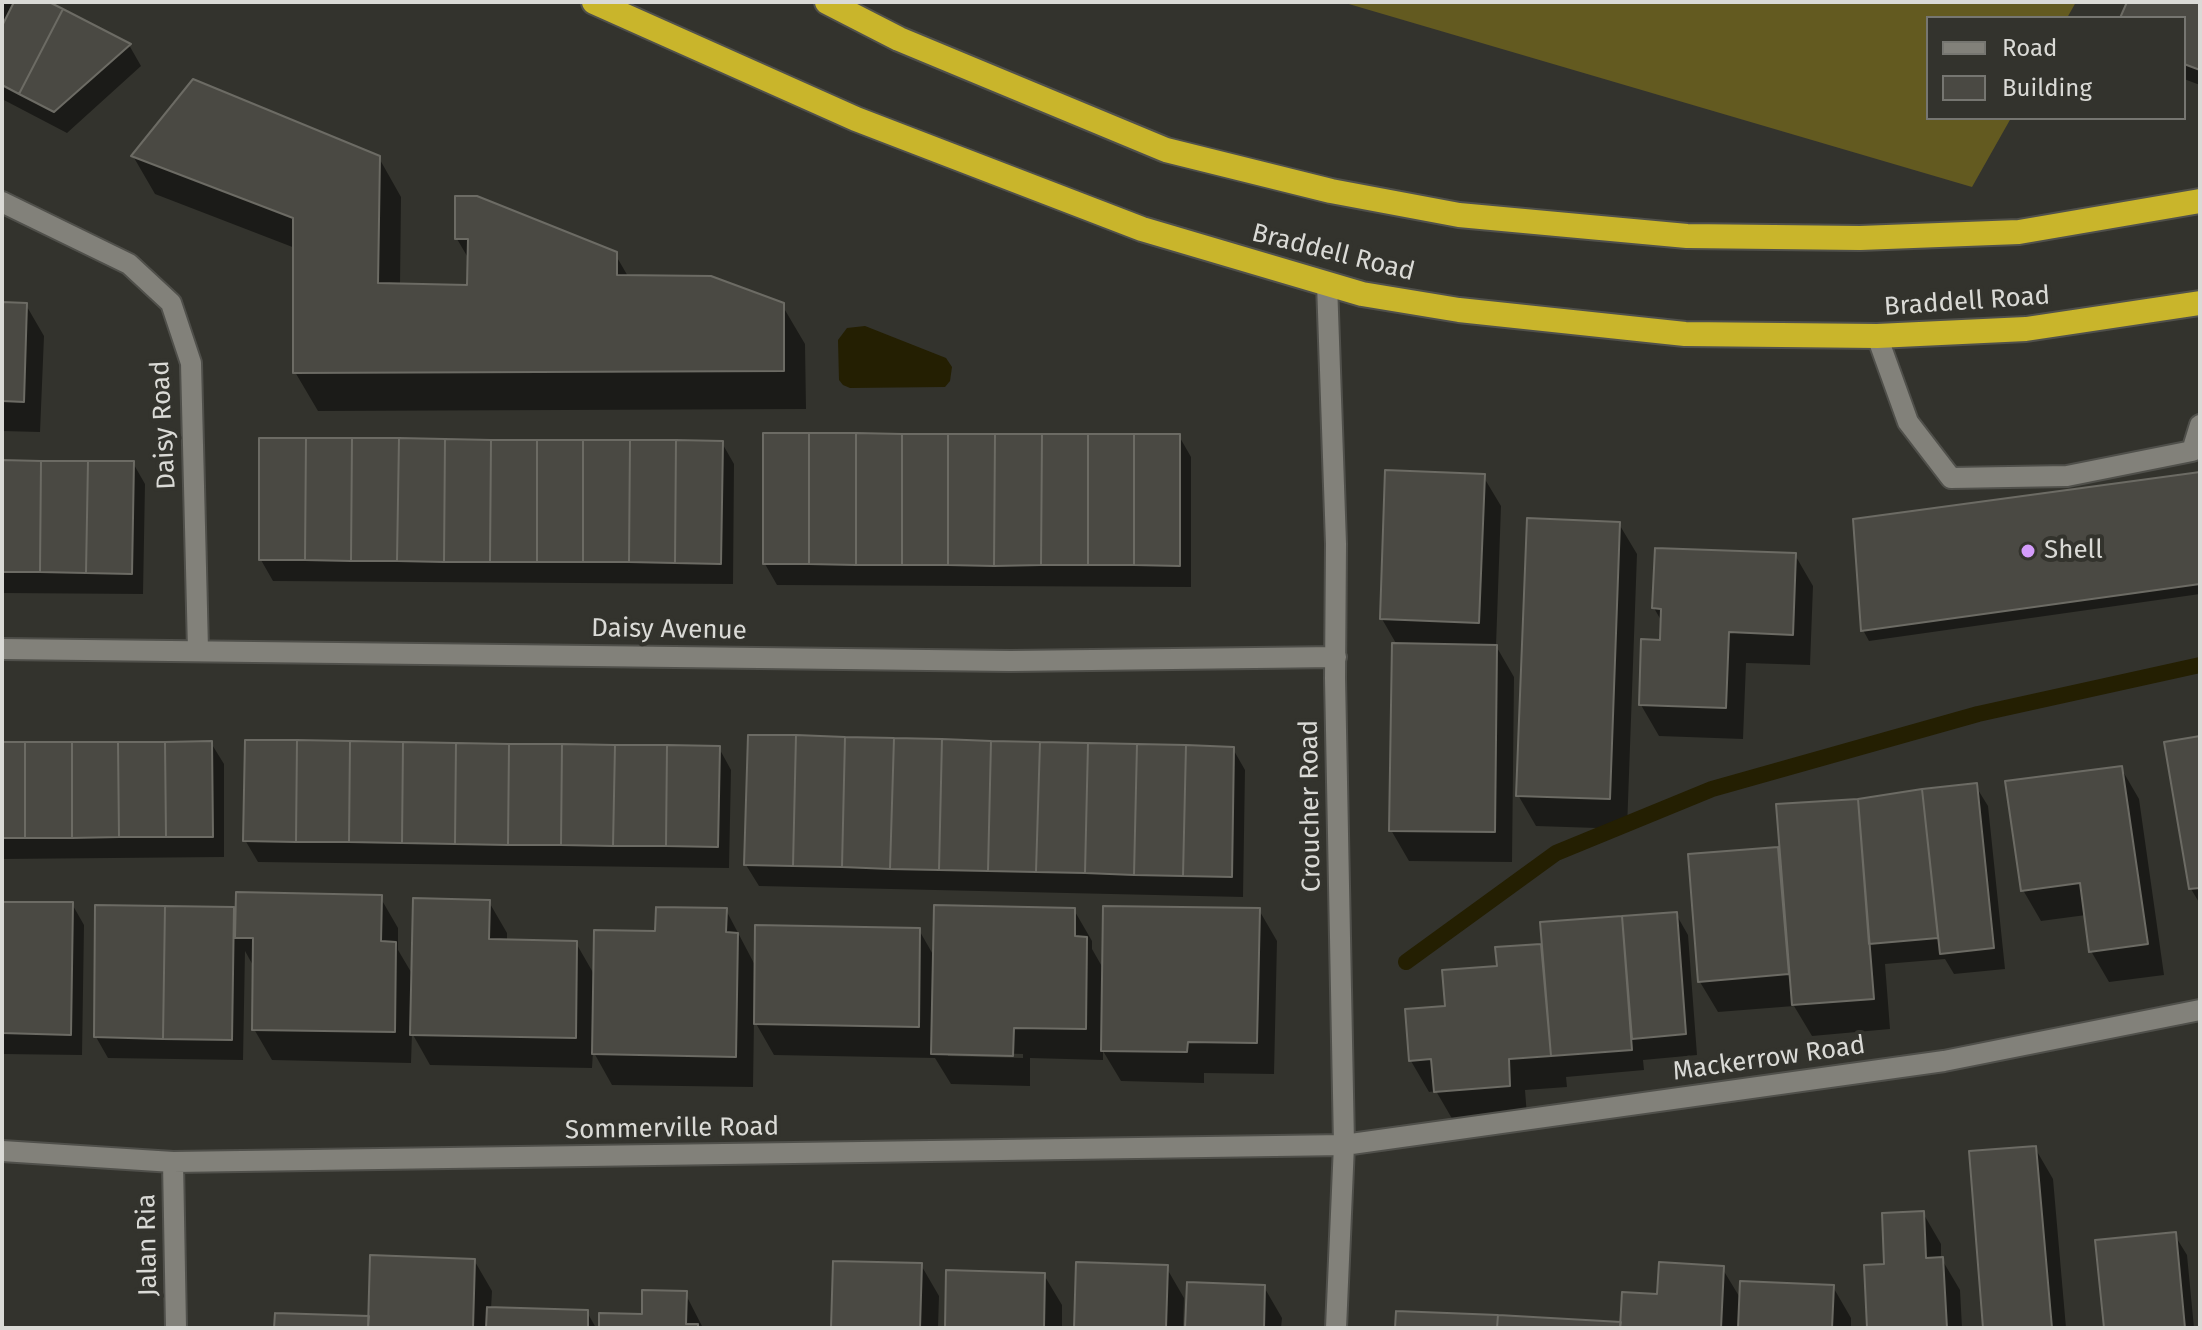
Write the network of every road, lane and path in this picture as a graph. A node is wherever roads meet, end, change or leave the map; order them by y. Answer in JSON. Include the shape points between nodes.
{"nodes":[{"id":1,"x":594,"y":2,"type":"edge"},
{"id":2,"x":827,"y":2,"type":"edge"},
{"id":3,"x":2200,"y":201,"type":"edge"},
{"id":4,"x":2,"y":202,"type":"edge"},
{"id":5,"x":1327,"y":283,"type":"junction"},
{"id":6,"x":2200,"y":303,"type":"edge"},
{"id":7,"x":1877,"y":336,"type":"junction"},
{"id":8,"x":2200,"y":425,"type":"edge"},
{"id":9,"x":2,"y":649,"type":"edge"},
{"id":10,"x":198,"y":650,"type":"junction"},
{"id":11,"x":1336,"y":657,"type":"junction"},
{"id":12,"x":2200,"y":1010,"type":"edge"},
{"id":13,"x":1344,"y":1145,"type":"junction"},
{"id":14,"x":2,"y":1151,"type":"edge"},
{"id":15,"x":173,"y":1162,"type":"junction"},
{"id":16,"x":176,"y":1328,"type":"edge"},
{"id":17,"x":1336,"y":1328,"type":"edge"}],
"edges":[{"from":1,"to":5,"type":"highway","name":"Braddell Road","via":[[856,119],[1128,223]]},
{"from":2,"to":3,"type":"highway","via":[[899,39],[1166,150],[1331,191],[1459,215],[1687,236],[1860,238],[2019,232]]},
{"from":4,"to":10,"type":"street","name":"Daisy Road","via":[[129,264],[171,303],[191,363]]},
{"from":5,"to":7,"type":"highway","name":"Braddell Road","via":[[1459,310],[1685,334]]},
{"from":5,"to":11,"type":"street","name":"Croucher Road"},
{"from":6,"to":7,"type":"highway","name":"Braddell Road","via":[[2026,329]]},
{"from":7,"to":8,"type":"street","via":[[1908,422],[1951,478],[2067,476],[2192,451]]},
{"from":9,"to":10,"type":"street","name":"Daisy Avenue"},
{"from":10,"to":11,"type":"street","name":"Daisy Avenue","via":[[1011,661]]},
{"from":11,"to":13,"type":"street","name":"Croucher Road"},
{"from":12,"to":13,"type":"street","name":"Mackerrow Road","via":[[1944,1061]]},
{"from":13,"to":15,"type":"street","name":"Sommerville Road"},
{"from":13,"to":17,"type":"street","name":"Croucher Road"},
{"from":14,"to":15,"type":"street","name":"Sommerville Road"},
{"from":15,"to":16,"type":"street","name":"Jalan Ria"}]}
